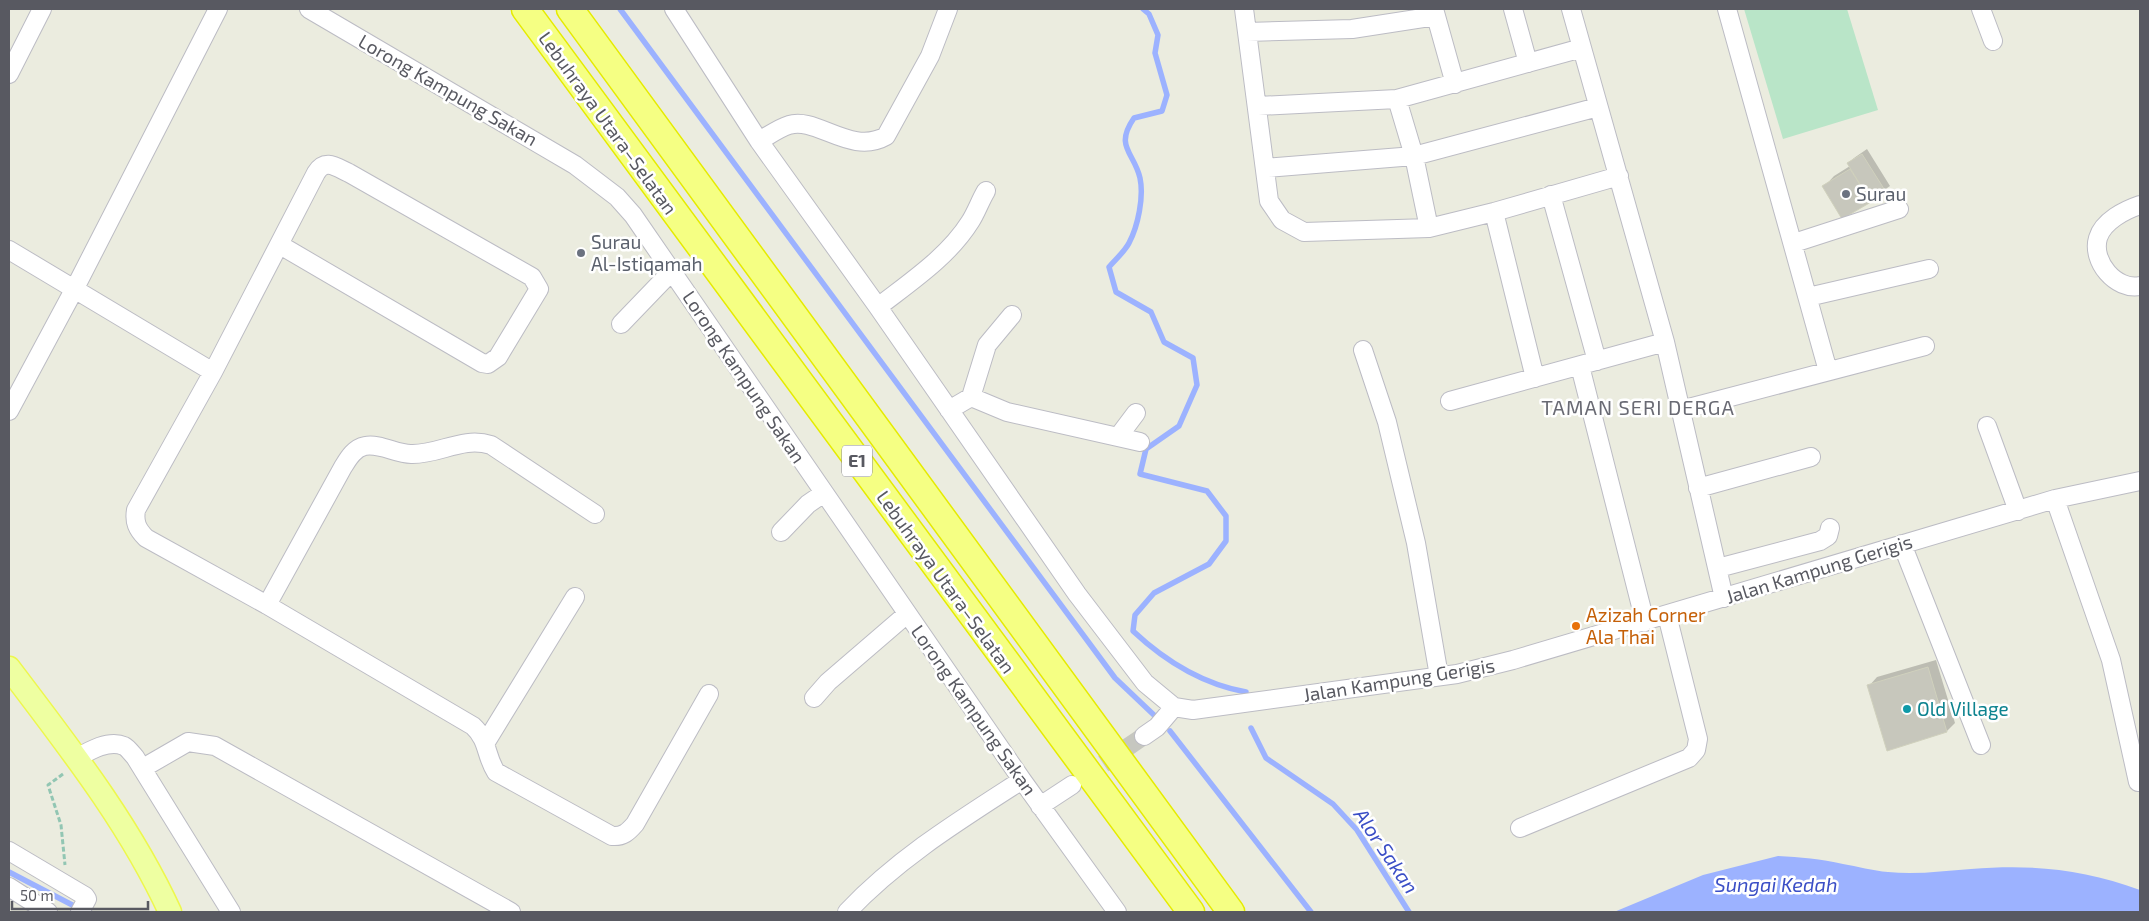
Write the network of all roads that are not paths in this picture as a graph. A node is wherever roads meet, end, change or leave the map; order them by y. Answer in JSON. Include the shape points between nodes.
{"nodes":[{"id":1,"x":42,"y":9,"type":"edge"},
{"id":2,"x":218,"y":9,"type":"edge"},
{"id":3,"x":309,"y":9,"type":"edge"},
{"id":4,"x":525,"y":9,"type":"edge"},
{"id":5,"x":570,"y":9,"type":"edge"},
{"id":6,"x":674,"y":9,"type":"edge"},
{"id":7,"x":948,"y":9,"type":"edge"},
{"id":8,"x":1244,"y":9,"type":"edge"},
{"id":9,"x":1513,"y":9,"type":"edge"},
{"id":10,"x":1571,"y":9,"type":"edge"},
{"id":11,"x":1727,"y":9,"type":"edge"},
{"id":12,"x":1981,"y":9,"type":"edge"},
{"id":13,"x":1435,"y":13,"type":"edge"},
{"id":14,"x":1247,"y":32,"type":"junction"},
{"id":15,"x":1993,"y":41,"type":"dead end"},
{"id":16,"x":1582,"y":48,"type":"junction"},
{"id":17,"x":1528,"y":63,"type":"junction"},
{"id":18,"x":9,"y":74,"type":"edge"},
{"id":19,"x":1455,"y":84,"type":"junction"},
{"id":20,"x":1397,"y":99,"type":"junction"},
{"id":21,"x":1258,"y":106,"type":"junction"},
{"id":22,"x":1598,"y":107,"type":"junction"},
{"id":23,"x":758,"y":141,"type":"junction"},
{"id":24,"x":1414,"y":156,"type":"junction"},
{"id":25,"x":1265,"y":168,"type":"junction"},
{"id":26,"x":1619,"y":176,"type":"junction"},
{"id":27,"x":986,"y":191,"type":"dead end"},
{"id":28,"x":1551,"y":195,"type":"junction"},
{"id":29,"x":2140,"y":205,"type":"edge"},
{"id":30,"x":1899,"y":208,"type":"dead end"},
{"id":31,"x":1494,"y":212,"type":"junction"},
{"id":32,"x":1429,"y":228,"type":"junction"},
{"id":33,"x":1794,"y":242,"type":"junction"},
{"id":34,"x":280,"y":245,"type":"junction"},
{"id":35,"x":9,"y":250,"type":"edge"},
{"id":36,"x":1929,"y":269,"type":"dead end"},
{"id":37,"x":672,"y":271,"type":"junction"},
{"id":38,"x":2140,"y":286,"type":"edge"},
{"id":39,"x":75,"y":288,"type":"junction"},
{"id":40,"x":1808,"y":297,"type":"junction"},
{"id":41,"x":878,"y":307,"type":"junction"},
{"id":42,"x":1012,"y":315,"type":"dead end"},
{"id":43,"x":621,"y":324,"type":"dead end"},
{"id":44,"x":1666,"y":342,"type":"junction"},
{"id":45,"x":1926,"y":346,"type":"dead end"},
{"id":46,"x":1363,"y":350,"type":"dead end"},
{"id":47,"x":1589,"y":363,"type":"junction"},
{"id":48,"x":213,"y":372,"type":"junction"},
{"id":49,"x":1828,"y":372,"type":"junction"},
{"id":50,"x":1535,"y":378,"type":"junction"},
{"id":51,"x":971,"y":397,"type":"junction"},
{"id":52,"x":1450,"y":401,"type":"dead end"},
{"id":53,"x":949,"y":410,"type":"junction"},
{"id":54,"x":1681,"y":410,"type":"junction"},
{"id":55,"x":9,"y":411,"type":"edge"},
{"id":56,"x":1136,"y":413,"type":"dead end"},
{"id":57,"x":1987,"y":426,"type":"dead end"},
{"id":58,"x":1118,"y":437,"type":"junction"},
{"id":59,"x":1140,"y":442,"type":"dead end"},
{"id":60,"x":1811,"y":457,"type":"dead end"},
{"id":61,"x":2140,"y":481,"type":"edge"},
{"id":62,"x":1698,"y":488,"type":"junction"},
{"id":63,"x":824,"y":493,"type":"junction"},
{"id":64,"x":2055,"y":499,"type":"junction"},
{"id":65,"x":2018,"y":511,"type":"junction"},
{"id":66,"x":596,"y":514,"type":"dead end"},
{"id":67,"x":1830,"y":528,"type":"dead end"},
{"id":68,"x":781,"y":532,"type":"dead end"},
{"id":69,"x":1902,"y":544,"type":"junction"},
{"id":70,"x":1718,"y":568,"type":"junction"},
{"id":71,"x":575,"y":597,"type":"dead end"},
{"id":72,"x":1724,"y":598,"type":"junction"},
{"id":73,"x":267,"y":605,"type":"junction"},
{"id":74,"x":907,"y":614,"type":"junction"},
{"id":75,"x":1667,"y":615,"type":"junction"},
{"id":76,"x":1645,"y":622,"type":"junction"},
{"id":77,"x":9,"y":668,"type":"edge"},
{"id":78,"x":1439,"y":676,"type":"junction"},
{"id":79,"x":710,"y":694,"type":"dead end"},
{"id":80,"x":814,"y":698,"type":"dead end"},
{"id":81,"x":1174,"y":706,"type":"junction"},
{"id":82,"x":1144,"y":736,"type":"tunnel mouth"},
{"id":83,"x":486,"y":742,"type":"junction"},
{"id":84,"x":1981,"y":745,"type":"dead end"},
{"id":85,"x":79,"y":760,"type":"junction"},
{"id":86,"x":143,"y":768,"type":"junction"},
{"id":87,"x":1022,"y":780,"type":"junction"},
{"id":88,"x":2138,"y":782,"type":"dead end"},
{"id":89,"x":1072,"y":785,"type":"tunnel mouth"},
{"id":90,"x":1040,"y":806,"type":"junction"},
{"id":91,"x":1520,"y":828,"type":"dead end"},
{"id":92,"x":9,"y":851,"type":"edge"},
{"id":93,"x":9,"y":887,"type":"edge"},
{"id":94,"x":166,"y":904,"type":"edge"},
{"id":95,"x":82,"y":907,"type":"edge"},
{"id":96,"x":48,"y":912,"type":"edge"},
{"id":97,"x":231,"y":912,"type":"edge"},
{"id":98,"x":511,"y":912,"type":"edge"},
{"id":99,"x":847,"y":912,"type":"edge"},
{"id":100,"x":1117,"y":912,"type":"edge"},
{"id":101,"x":1191,"y":912,"type":"edge"},
{"id":102,"x":1231,"y":912,"type":"edge"}],
"edges":[{"from":1,"to":18,"type":"street"},
{"from":2,"to":39,"type":"street"},
{"from":3,"to":37,"type":"street","name":"Lorong Kampung Sakan","via":[[507,124],[598,182],[633,215]]},
{"from":4,"to":101,"type":"highway","name":"Lebuhraya Utara–Selatan","number":"E1"},
{"from":5,"to":102,"type":"highway","name":"Lebuhraya Utara–Selatan","number":"E1"},
{"from":6,"to":23,"type":"street"},
{"from":7,"to":23,"type":"street","via":[[930,56],[886,136],[862,142],[803,124],[789,124]]},
{"from":8,"to":14,"type":"street"},
{"from":9,"to":17,"type":"street"},
{"from":10,"to":16,"type":"street"},
{"from":11,"to":33,"type":"street"},
{"from":12,"to":15,"type":"street"},
{"from":13,"to":14,"type":"street","via":[[1352,29]]},
{"from":13,"to":19,"type":"street"},
{"from":14,"to":21,"type":"street"},
{"from":16,"to":17,"type":"street"},
{"from":16,"to":22,"type":"street"},
{"from":17,"to":19,"type":"street"},
{"from":19,"to":20,"type":"street"},
{"from":20,"to":21,"type":"street"},
{"from":20,"to":24,"type":"street"},
{"from":21,"to":25,"type":"street"},
{"from":22,"to":24,"type":"street"},
{"from":22,"to":26,"type":"street"},
{"from":23,"to":41,"type":"street"},
{"from":24,"to":25,"type":"street"},
{"from":24,"to":32,"type":"street"},
{"from":25,"to":32,"type":"street","via":[[1269,202],[1275,212],[1282,220],[1304,232]]},
{"from":26,"to":28,"type":"street"},
{"from":26,"to":44,"type":"street"},
{"from":27,"to":41,"type":"street","via":[[970,223],[953,243]]},
{"from":28,"to":31,"type":"street"},
{"from":28,"to":47,"type":"street"},
{"from":29,"to":38,"type":"street","via":[[2105,225],[2098,236],[2096,248],[2107,273],[2125,285]]},
{"from":30,"to":33,"type":"street"},
{"from":31,"to":32,"type":"street"},
{"from":31,"to":50,"type":"street"},
{"from":33,"to":40,"type":"street"},
{"from":34,"to":34,"type":"street","via":[[316,173],[328,164],[532,277],[539,289],[498,357],[488,364],[476,361]]},
{"from":34,"to":48,"type":"street"},
{"from":35,"to":39,"type":"street"},
{"from":36,"to":40,"type":"street"},
{"from":37,"to":43,"type":"street"},
{"from":37,"to":63,"type":"street","name":"Lorong Kampung Sakan"},
{"from":39,"to":48,"type":"street"},
{"from":39,"to":55,"type":"street"},
{"from":40,"to":49,"type":"street"},
{"from":41,"to":53,"type":"street"},
{"from":42,"to":51,"type":"street","via":[[987,345]]},
{"from":44,"to":47,"type":"street"},
{"from":44,"to":54,"type":"street"},
{"from":45,"to":49,"type":"street"},
{"from":46,"to":78,"type":"street","via":[[1387,422],[1416,543]]},
{"from":47,"to":50,"type":"street"},
{"from":47,"to":76,"type":"street"},
{"from":48,"to":73,"type":"street","via":[[136,510],[135,519],[138,530],[146,538]]},
{"from":49,"to":54,"type":"street"},
{"from":50,"to":52,"type":"street"},
{"from":51,"to":53,"type":"street"},
{"from":51,"to":58,"type":"street","via":[[1007,412]]},
{"from":53,"to":81,"type":"street","via":[[1077,594],[1145,683]]},
{"from":54,"to":62,"type":"street"},
{"from":56,"to":58,"type":"street"},
{"from":57,"to":65,"type":"street"},
{"from":58,"to":59,"type":"street"},
{"from":60,"to":62,"type":"street"},
{"from":61,"to":64,"type":"street","name":"Jalan Kampung Gerigis"},
{"from":62,"to":70,"type":"street"},
{"from":63,"to":68,"type":"street","via":[[808,504]]},
{"from":63,"to":74,"type":"street","name":"Lorong Kampung Sakan"},
{"from":64,"to":65,"type":"street","name":"Jalan Kampung Gerigis"},
{"from":64,"to":88,"type":"street","via":[[2111,660]]},
{"from":65,"to":69,"type":"street","name":"Jalan Kampung Gerigis"},
{"from":66,"to":73,"type":"street","via":[[491,445],[478,441],[409,454],[365,446],[356,450],[343,467]]},
{"from":67,"to":70,"type":"street","via":[[1828,536],[1820,541]]},
{"from":69,"to":72,"type":"street","name":"Jalan Kampung Gerigis"},
{"from":69,"to":84,"type":"street"},
{"from":70,"to":72,"type":"street"},
{"from":71,"to":83,"type":"street"},
{"from":72,"to":75,"type":"street","name":"Jalan Kampung Gerigis"},
{"from":73,"to":83,"type":"street","via":[[473,726]]},
{"from":74,"to":80,"type":"street"},
{"from":74,"to":87,"type":"street","name":"Lorong Kampung Sakan"},
{"from":75,"to":76,"type":"street","name":"Jalan Kampung Gerigis"},
{"from":75,"to":91,"type":"street","via":[[1698,739],[1696,750],[1689,758]]},
{"from":76,"to":78,"type":"street","name":"Jalan Kampung Gerigis","via":[[1513,660]]},
{"from":77,"to":85,"type":"main road"},
{"from":78,"to":81,"type":"street","name":"Jalan Kampung Gerigis","via":[[1193,710]]},
{"from":79,"to":83,"type":"street","via":[[635,824],[619,836],[601,832],[505,778],[491,764]]},
{"from":81,"to":82,"type":"street","via":[[1157,727]]},
{"from":85,"to":86,"type":"street","via":[[96,748],[124,746]]},
{"from":85,"to":94,"type":"main road","via":[[139,851]]},
{"from":86,"to":97,"type":"street"},
{"from":86,"to":98,"type":"street","via":[[188,742],[215,746]]},
{"from":87,"to":90,"type":"street","name":"Lorong Kampung Sakan"},
{"from":87,"to":99,"type":"street","via":[[927,842],[893,868]]},
{"from":89,"to":90,"type":"street"},
{"from":90,"to":100,"type":"street","name":"Lorong Kampung Sakan"},
{"from":92,"to":95,"type":"street","via":[[85,896],[87,899]]},
{"from":93,"to":96,"type":"street"}]}
